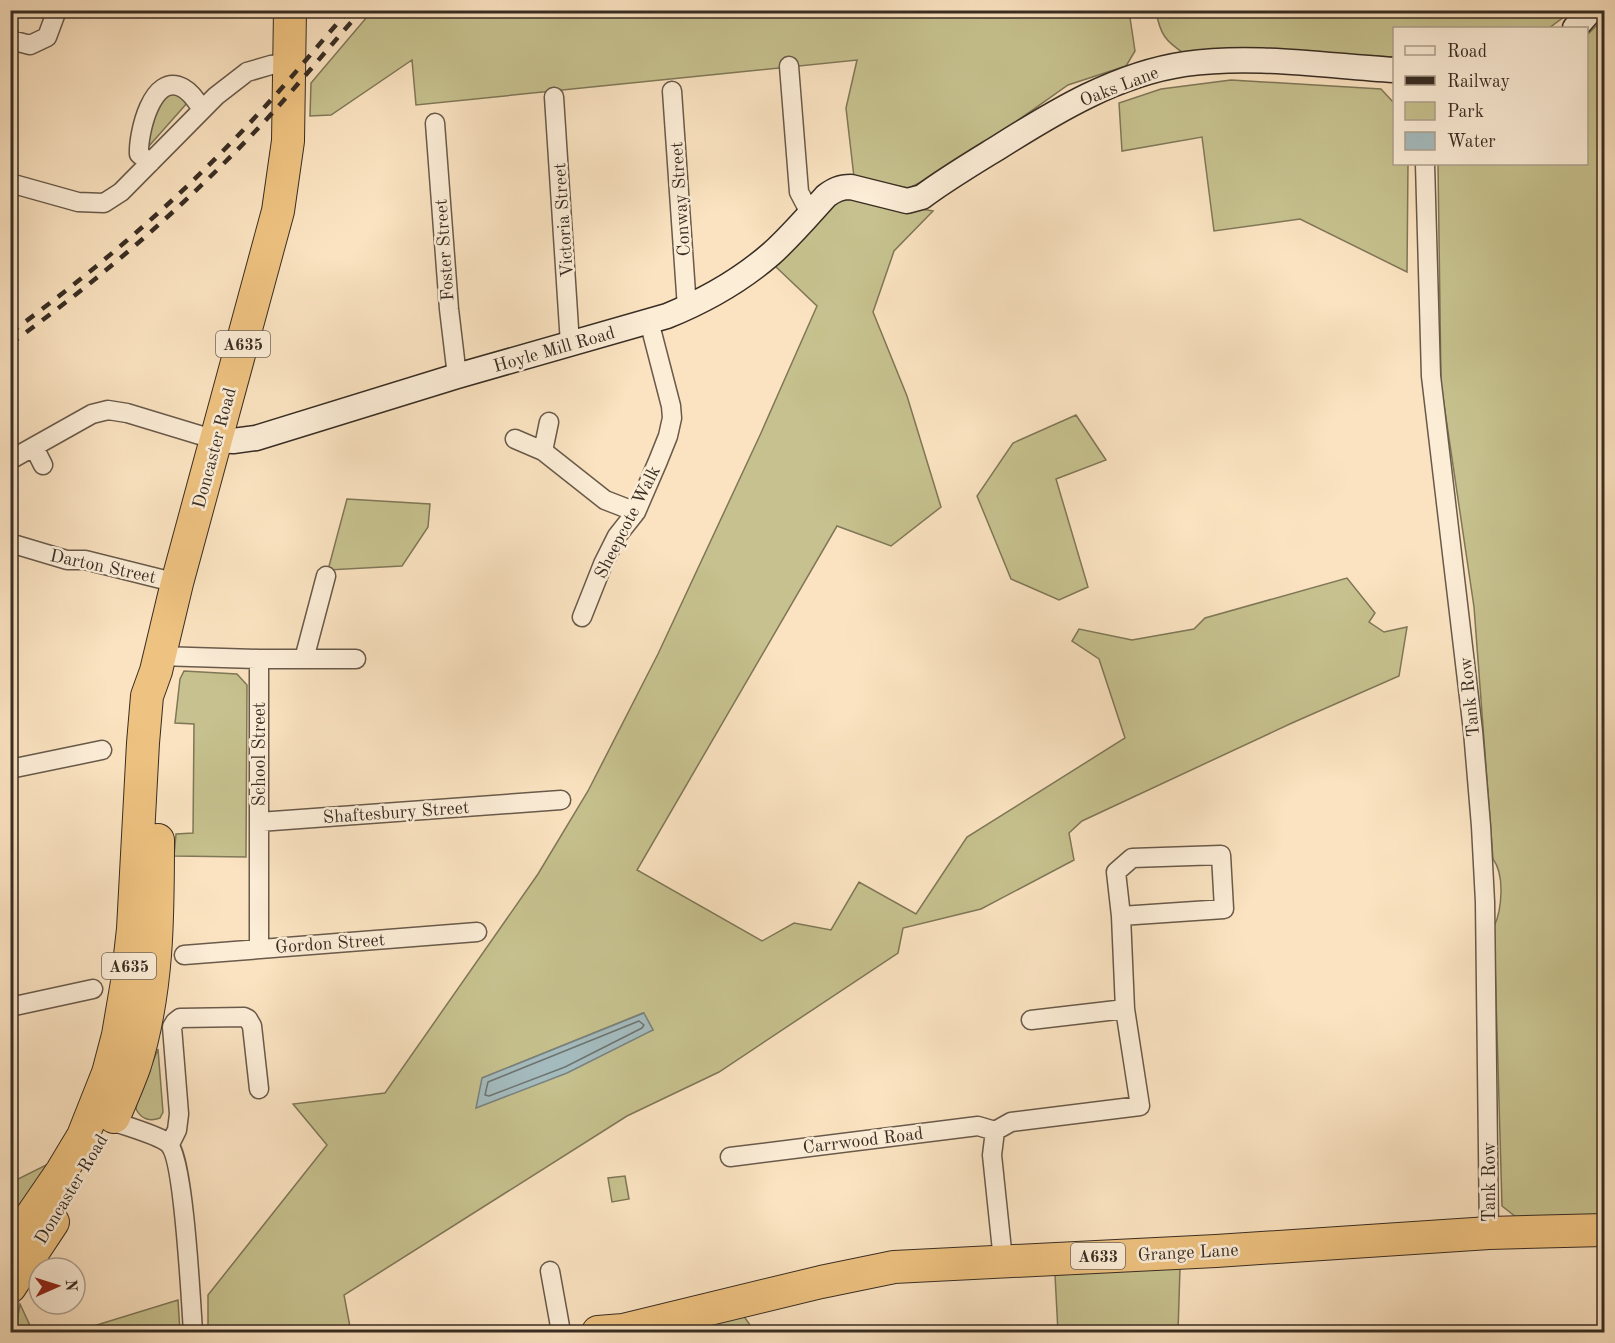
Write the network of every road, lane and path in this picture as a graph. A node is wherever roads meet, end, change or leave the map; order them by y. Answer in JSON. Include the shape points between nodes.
{"nodes":[{"id":1,"x":57,"y":10,"type":"edge"},
{"id":2,"x":290,"y":10,"type":"edge"},
{"id":3,"x":1591,"y":10,"type":"edge"},
{"id":4,"x":1576,"y":27,"type":"edge"},
{"id":5,"x":10,"y":37,"type":"edge"},
{"id":6,"x":288,"y":63,"type":"junction"},
{"id":7,"x":789,"y":66,"type":"dead end"},
{"id":8,"x":1393,"y":70,"type":"edge"},
{"id":9,"x":672,"y":91,"type":"dead end"},
{"id":10,"x":554,"y":97,"type":"dead end"},
{"id":11,"x":202,"y":109,"type":"junction"},
{"id":12,"x":435,"y":123,"type":"dead end"},
{"id":13,"x":150,"y":163,"type":"junction"},
{"id":14,"x":1425,"y":165,"type":"edge"},
{"id":15,"x":10,"y":183,"type":"edge"},
{"id":16,"x":856,"y":188,"type":"joint"},
{"id":17,"x":810,"y":213,"type":"junction"},
{"id":18,"x":687,"y":308,"type":"junction"},
{"id":19,"x":649,"y":321,"type":"junction"},
{"id":20,"x":570,"y":344,"type":"junction"},
{"id":21,"x":457,"y":376,"type":"junction"},
{"id":22,"x":549,"y":422,"type":"dead end"},
{"id":23,"x":515,"y":439,"type":"dead end"},
{"id":24,"x":216,"y":440,"type":"junction"},
{"id":25,"x":34,"y":447,"type":"junction"},
{"id":26,"x":543,"y":452,"type":"junction"},
{"id":27,"x":10,"y":460,"type":"edge"},
{"id":28,"x":43,"y":465,"type":"dead end"},
{"id":29,"x":636,"y":512,"type":"junction"},
{"id":30,"x":10,"y":543,"type":"edge"},
{"id":31,"x":326,"y":576,"type":"dead end"},
{"id":32,"x":177,"y":583,"type":"junction"},
{"id":33,"x":582,"y":617,"type":"dead end"},
{"id":34,"x":259,"y":659,"type":"junction"},
{"id":35,"x":356,"y":659,"type":"dead end"},
{"id":36,"x":304,"y":660,"type":"junction"},
{"id":37,"x":158,"y":664,"type":"junction"},
{"id":38,"x":102,"y":750,"type":"dead end"},
{"id":39,"x":10,"y":769,"type":"edge"},
{"id":40,"x":532,"y":783,"type":"dead end"},
{"id":41,"x":561,"y":800,"type":"dead end"},
{"id":42,"x":534,"y":802,"type":"junction"},
{"id":43,"x":258,"y":822,"type":"junction"},
{"id":44,"x":1121,"y":916,"type":"junction"},
{"id":45,"x":477,"y":932,"type":"dead end"},
{"id":46,"x":259,"y":949,"type":"junction"},
{"id":47,"x":184,"y":955,"type":"dead end"},
{"id":48,"x":93,"y":989,"type":"dead end"},
{"id":49,"x":10,"y":1007,"type":"edge"},
{"id":50,"x":1125,"y":1009,"type":"junction"},
{"id":51,"x":1031,"y":1020,"type":"dead end"},
{"id":52,"x":259,"y":1089,"type":"dead end"},
{"id":53,"x":112,"y":1121,"type":"junction"},
{"id":54,"x":995,"y":1131,"type":"junction"},
{"id":55,"x":170,"y":1144,"type":"junction"},
{"id":56,"x":730,"y":1157,"type":"dead end"},
{"id":57,"x":1605,"y":1230,"type":"edge"},
{"id":58,"x":1489,"y":1233,"type":"junction"},
{"id":59,"x":10,"y":1246,"type":"edge"},
{"id":60,"x":1004,"y":1260,"type":"junction"},
{"id":61,"x":550,"y":1271,"type":"dead end"},
{"id":62,"x":10,"y":1287,"type":"edge"},
{"id":63,"x":193,"y":1332,"type":"edge"},
{"id":64,"x":561,"y":1332,"type":"edge"},
{"id":65,"x":598,"y":1332,"type":"edge"}],
"edges":[{"from":1,"to":5,"type":"street","via":[[47,37],[30,45]]},
{"from":2,"to":6,"type":"highway","name":"Doncaster Road","number":"A635"},
{"from":3,"to":4,"type":"street"},
{"from":6,"to":11,"type":"street","via":[[248,72]]},
{"from":6,"to":24,"type":"highway","name":"Doncaster Road","number":"A635","via":[[288,141],[281,198]]},
{"from":7,"to":17,"type":"street","via":[[799,192]]},
{"from":8,"to":16,"type":"street","name":"Oaks Lane","via":[[1231,61],[1152,70],[1070,105],[922,196],[907,201]]},
{"from":9,"to":18,"type":"street","name":"Conway Street"},
{"from":10,"to":20,"type":"street","name":"Victoria Street"},
{"from":11,"to":13,"type":"street"},
{"from":11,"to":13,"type":"street","via":[[181,87],[167,87],[155,95],[138,141],[139,154]]},
{"from":12,"to":21,"type":"street","name":"Foster Street","via":[[448,309]]},
{"from":13,"to":15,"type":"street","via":[[104,203],[78,202]]},
{"from":14,"to":58,"type":"street","name":"Tank Row","via":[[1431,376],[1481,826]]},
{"from":16,"to":17,"type":"street","name":"Hoyle Mill Road","via":[[835,190]]},
{"from":17,"to":18,"type":"street","name":"Hoyle Mill Road","via":[[753,268]]},
{"from":18,"to":19,"type":"street","name":"Hoyle Mill Road"},
{"from":19,"to":20,"type":"street","name":"Hoyle Mill Road"},
{"from":19,"to":29,"type":"street","name":"Sheepcote Walk","via":[[672,418],[665,445]]},
{"from":20,"to":21,"type":"street","name":"Hoyle Mill Road"},
{"from":21,"to":24,"type":"street","name":"Hoyle Mill Road","via":[[256,438]]},
{"from":22,"to":26,"type":"street"},
{"from":23,"to":26,"type":"street"},
{"from":24,"to":25,"type":"street","via":[[108,410],[92,414]]},
{"from":24,"to":32,"type":"highway","name":"Doncaster Road","number":"A635"},
{"from":25,"to":27,"type":"street"},
{"from":25,"to":28,"type":"street"},
{"from":26,"to":29,"type":"street","via":[[605,500]]},
{"from":29,"to":33,"type":"street","name":"Sheepcote Walk","via":[[617,536]]},
{"from":30,"to":32,"type":"street","name":"Darton Street","via":[[31,541],[67,561],[85,560]]},
{"from":31,"to":36,"type":"street"},
{"from":32,"to":37,"type":"highway","name":"Doncaster Road","number":"A635"},
{"from":34,"to":36,"type":"street"},
{"from":34,"to":37,"type":"street"},
{"from":34,"to":43,"type":"street","name":"School Street"},
{"from":35,"to":36,"type":"street"},
{"from":37,"to":53,"type":"highway","name":"Doncaster Road","number":"A635","via":[[155,968],[135,1066]]},
{"from":37,"to":59,"type":"highway","name":"Doncaster Road","number":"A635","via":[[147,696],[133,929],[118,1035],[83,1136]]},
{"from":38,"to":39,"type":"street"},
{"from":40,"to":42,"type":"street"},
{"from":41,"to":42,"type":"street","name":"Shaftesbury Street"},
{"from":42,"to":43,"type":"street","name":"Shaftesbury Street"},
{"from":43,"to":46,"type":"street","name":"School Street"},
{"from":44,"to":44,"type":"street","name":"Carrwood Road","via":[[1116,872],[1132,858],[1221,855],[1224,909]]},
{"from":44,"to":50,"type":"street","name":"Carrwood Road"},
{"from":45,"to":46,"type":"street","name":"Gordon Street"},
{"from":46,"to":47,"type":"street","name":"Gordon Street"},
{"from":48,"to":49,"type":"street"},
{"from":50,"to":51,"type":"street"},
{"from":50,"to":54,"type":"street","name":"Carrwood Road","via":[[1140,1106],[1011,1122]]},
{"from":52,"to":55,"type":"street","via":[[252,1026],[248,1020],[180,1018],[172,1027],[179,1114]]},
{"from":53,"to":55,"type":"street","name":"Doncaster Road"},
{"from":53,"to":62,"type":"highway","name":"Doncaster Road","number":"A635","via":[[82,1176]]},
{"from":54,"to":56,"type":"street","name":"Carrwood Road","via":[[978,1126]]},
{"from":54,"to":60,"type":"street","via":[[992,1155]]},
{"from":55,"to":63,"type":"street","via":[[177,1166]]},
{"from":57,"to":58,"type":"highway","name":"Grange Lane","number":"A633"},
{"from":58,"to":60,"type":"highway","name":"Grange Lane","number":"A633"},
{"from":60,"to":65,"type":"highway","name":"Grange Lane","number":"A633","via":[[894,1267],[623,1330]]},
{"from":61,"to":64,"type":"street"}]}
